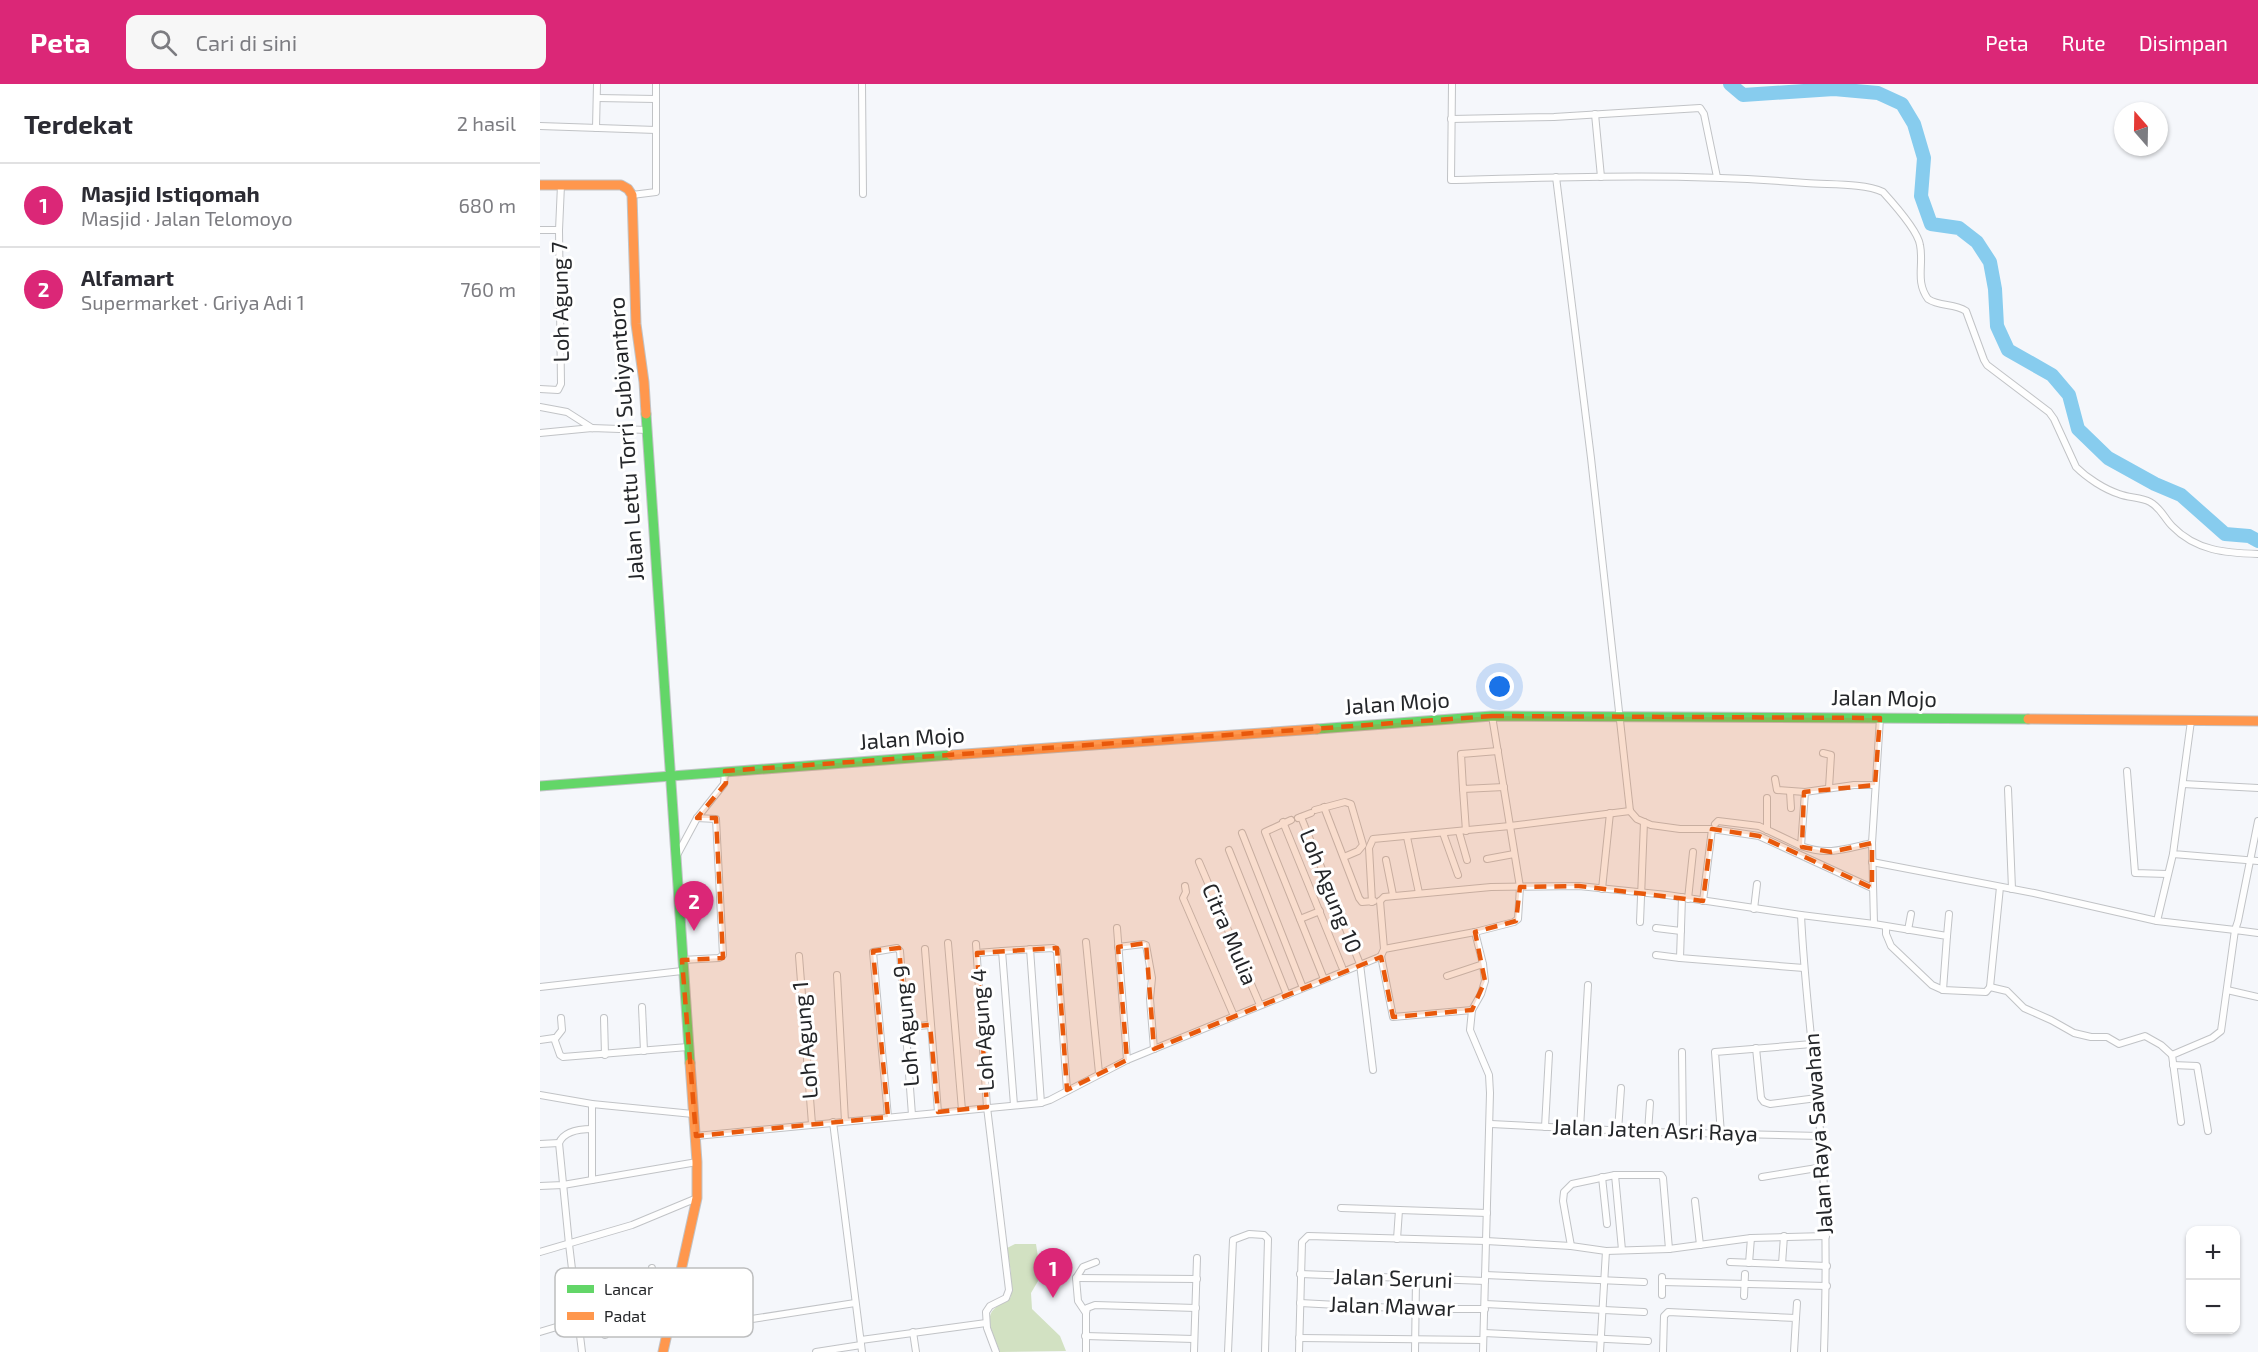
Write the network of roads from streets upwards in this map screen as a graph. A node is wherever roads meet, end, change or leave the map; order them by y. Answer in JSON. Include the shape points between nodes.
{"nodes":[{"id":1,"x":597,"y":84,"type":"edge"},
{"id":2,"x":656,"y":84,"type":"edge"},
{"id":3,"x":862,"y":84,"type":"edge"},
{"id":4,"x":1452,"y":84,"type":"edge"},
{"id":5,"x":597,"y":98,"type":"junction"},
{"id":6,"x":656,"y":99,"type":"junction"},
{"id":7,"x":1595,"y":114,"type":"junction"},
{"id":8,"x":1451,"y":119,"type":"junction"},
{"id":9,"x":540,"y":126,"type":"edge"},
{"id":10,"x":596,"y":128,"type":"junction"},
{"id":11,"x":656,"y":130,"type":"junction"},
{"id":12,"x":1601,"y":177,"type":"junction"},
{"id":13,"x":1717,"y":177,"type":"junction"},
{"id":14,"x":1556,"y":181,"type":"junction"},
{"id":15,"x":540,"y":185,"type":"edge"},
{"id":16,"x":561,"y":185,"type":"junction"},
{"id":17,"x":863,"y":194,"type":"dead end"},
{"id":18,"x":632,"y":195,"type":"junction"},
{"id":19,"x":540,"y":230,"type":"edge"},
{"id":20,"x":559,"y":230,"type":"junction"},
{"id":21,"x":540,"y":388,"type":"edge"},
{"id":22,"x":540,"y":407,"type":"edge"},
{"id":23,"x":592,"y":428,"type":"junction"},
{"id":24,"x":647,"y":430,"type":"junction"},
{"id":25,"x":540,"y":433,"type":"edge"},
{"id":26,"x":2258,"y":554,"type":"edge"},
{"id":27,"x":1492,"y":716,"type":"junction"},
{"id":28,"x":1620,"y":716,"type":"junction"},
{"id":29,"x":1880,"y":718,"type":"junction"},
{"id":30,"x":2191,"y":721,"type":"junction"},
{"id":31,"x":2258,"y":721,"type":"edge"},
{"id":32,"x":1498,"y":751,"type":"junction"},
{"id":33,"x":1823,"y":753,"type":"dead end"},
{"id":34,"x":2127,"y":771,"type":"dead end"},
{"id":35,"x":669,"y":775,"type":"junction"},
{"id":36,"x":725,"y":775,"type":"junction"},
{"id":37,"x":1775,"y":778,"type":"dead end"},
{"id":38,"x":2183,"y":784,"type":"junction"},
{"id":39,"x":1875,"y":785,"type":"junction"},
{"id":40,"x":540,"y":786,"type":"edge"},
{"id":41,"x":1504,"y":787,"type":"junction"},
{"id":42,"x":1829,"y":788,"type":"junction"},
{"id":43,"x":2258,"y":788,"type":"edge"},
{"id":44,"x":1463,"y":789,"type":"junction"},
{"id":45,"x":2008,"y":789,"type":"dead end"},
{"id":46,"x":1790,"y":792,"type":"junction"},
{"id":47,"x":1805,"y":792,"type":"junction"},
{"id":48,"x":1767,"y":798,"type":"dead end"},
{"id":49,"x":1324,"y":807,"type":"junction"},
{"id":50,"x":1791,"y":808,"type":"dead end"},
{"id":51,"x":1630,"y":811,"type":"junction"},
{"id":52,"x":1610,"y":813,"type":"junction"},
{"id":53,"x":697,"y":818,"type":"junction"},
{"id":54,"x":1292,"y":820,"type":"junction"},
{"id":55,"x":2258,"y":821,"type":"edge"},
{"id":56,"x":1644,"y":822,"type":"junction"},
{"id":57,"x":1510,"y":826,"type":"junction"},
{"id":58,"x":1714,"y":828,"type":"junction"},
{"id":59,"x":1767,"y":830,"type":"junction"},
{"id":60,"x":1462,"y":831,"type":"junction"},
{"id":61,"x":1242,"y":833,"type":"dead end"},
{"id":62,"x":1443,"y":833,"type":"junction"},
{"id":63,"x":1407,"y":837,"type":"junction"},
{"id":64,"x":1872,"y":843,"type":"junction"},
{"id":65,"x":1801,"y":846,"type":"junction"},
{"id":66,"x":1229,"y":850,"type":"dead end"},
{"id":67,"x":1693,"y":852,"type":"dead end"},
{"id":68,"x":1514,"y":854,"type":"junction"},
{"id":69,"x":2173,"y":854,"type":"junction"},
{"id":70,"x":676,"y":857,"type":"junction"},
{"id":71,"x":1344,"y":857,"type":"junction"},
{"id":72,"x":1487,"y":859,"type":"dead end"},
{"id":73,"x":1386,"y":860,"type":"dead end"},
{"id":74,"x":1467,"y":860,"type":"dead end"},
{"id":75,"x":2254,"y":861,"type":"edge"},
{"id":76,"x":1199,"y":862,"type":"dead end"},
{"id":77,"x":1872,"y":862,"type":"junction"},
{"id":78,"x":2168,"y":874,"type":"junction"},
{"id":79,"x":1458,"y":875,"type":"dead end"},
{"id":80,"x":1757,"y":884,"type":"dead end"},
{"id":81,"x":1872,"y":885,"type":"junction"},
{"id":82,"x":1185,"y":886,"type":"dead end"},
{"id":83,"x":1520,"y":887,"type":"junction"},
{"id":84,"x":2000,"y":887,"type":"junction"},
{"id":85,"x":1602,"y":889,"type":"junction"},
{"id":86,"x":2012,"y":889,"type":"junction"},
{"id":87,"x":1641,"y":892,"type":"junction"},
{"id":88,"x":1419,"y":893,"type":"junction"},
{"id":89,"x":1393,"y":895,"type":"junction"},
{"id":90,"x":1685,"y":898,"type":"junction"},
{"id":91,"x":1380,"y":901,"type":"junction"},
{"id":92,"x":1703,"y":901,"type":"junction"},
{"id":93,"x":1372,"y":902,"type":"junction"},
{"id":94,"x":1754,"y":909,"type":"junction"},
{"id":95,"x":1320,"y":911,"type":"junction"},
{"id":96,"x":1949,"y":914,"type":"dead end"},
{"id":97,"x":1801,"y":915,"type":"junction"},
{"id":98,"x":1911,"y":915,"type":"dead end"},
{"id":99,"x":1300,"y":919,"type":"junction"},
{"id":100,"x":2157,"y":921,"type":"junction"},
{"id":101,"x":1640,"y":922,"type":"dead end"},
{"id":102,"x":1880,"y":925,"type":"junction"},
{"id":103,"x":1117,"y":928,"type":"dead end"},
{"id":104,"x":1656,"y":928,"type":"dead end"},
{"id":105,"x":1908,"y":930,"type":"junction"},
{"id":106,"x":2235,"y":930,"type":"junction"},
{"id":107,"x":1681,"y":931,"type":"junction"},
{"id":108,"x":1475,"y":932,"type":"junction"},
{"id":109,"x":2258,"y":933,"type":"edge"},
{"id":110,"x":1947,"y":936,"type":"junction"},
{"id":111,"x":1086,"y":942,"type":"dead end"},
{"id":112,"x":948,"y":943,"type":"dead end"},
{"id":113,"x":976,"y":944,"type":"dead end"},
{"id":114,"x":1118,"y":947,"type":"junction"},
{"id":115,"x":925,"y":949,"type":"dead end"},
{"id":116,"x":1030,"y":949,"type":"junction"},
{"id":117,"x":1384,"y":949,"type":"junction"},
{"id":118,"x":1002,"y":951,"type":"junction"},
{"id":119,"x":977,"y":953,"type":"junction"},
{"id":120,"x":1656,"y":955,"type":"dead end"},
{"id":121,"x":799,"y":956,"type":"dead end"},
{"id":122,"x":1381,"y":956,"type":"junction"},
{"id":123,"x":1680,"y":957,"type":"junction"},
{"id":124,"x":682,"y":960,"type":"junction"},
{"id":125,"x":1360,"y":964,"type":"junction"},
{"id":126,"x":1483,"y":964,"type":"junction"},
{"id":127,"x":1342,"y":967,"type":"dead end"},
{"id":128,"x":1804,"y":968,"type":"junction"},
{"id":129,"x":682,"y":971,"type":"junction"},
{"id":130,"x":837,"y":975,"type":"dead end"},
{"id":131,"x":1447,"y":976,"type":"dead end"},
{"id":132,"x":1324,"y":980,"type":"junction"},
{"id":133,"x":1588,"y":985,"type":"dead end"},
{"id":134,"x":540,"y":987,"type":"edge"},
{"id":135,"x":1990,"y":987,"type":"junction"},
{"id":136,"x":1303,"y":988,"type":"junction"},
{"id":137,"x":1943,"y":990,"type":"junction"},
{"id":138,"x":2228,"y":990,"type":"junction"},
{"id":139,"x":1287,"y":995,"type":"junction"},
{"id":140,"x":2258,"y":997,"type":"edge"},
{"id":141,"x":1260,"y":1005,"type":"junction"},
{"id":142,"x":642,"y":1007,"type":"dead end"},
{"id":143,"x":1472,"y":1010,"type":"junction"},
{"id":144,"x":1234,"y":1016,"type":"junction"},
{"id":145,"x":561,"y":1018,"type":"dead end"},
{"id":146,"x":604,"y":1018,"type":"dead end"},
{"id":147,"x":930,"y":1025,"type":"junction"},
{"id":148,"x":906,"y":1027,"type":"junction"},
{"id":149,"x":555,"y":1039,"type":"junction"},
{"id":150,"x":540,"y":1040,"type":"edge"},
{"id":151,"x":1812,"y":1044,"type":"junction"},
{"id":152,"x":688,"y":1047,"type":"junction"},
{"id":153,"x":1756,"y":1048,"type":"junction"},
{"id":154,"x":1154,"y":1049,"type":"junction"},
{"id":155,"x":644,"y":1052,"type":"junction"},
{"id":156,"x":1682,"y":1052,"type":"dead end"},
{"id":157,"x":1549,"y":1054,"type":"dead end"},
{"id":158,"x":605,"y":1055,"type":"junction"},
{"id":159,"x":2172,"y":1055,"type":"junction"},
{"id":160,"x":1127,"y":1060,"type":"junction"},
{"id":161,"x":2173,"y":1065,"type":"junction"},
{"id":162,"x":1373,"y":1070,"type":"dead end"},
{"id":163,"x":1099,"y":1073,"type":"junction"},
{"id":164,"x":1621,"y":1088,"type":"dead end"},
{"id":165,"x":1067,"y":1090,"type":"junction"},
{"id":166,"x":540,"y":1095,"type":"edge"},
{"id":167,"x":1817,"y":1098,"type":"junction"},
{"id":168,"x":1041,"y":1103,"type":"junction"},
{"id":169,"x":1650,"y":1103,"type":"dead end"},
{"id":170,"x":592,"y":1104,"type":"junction"},
{"id":171,"x":1014,"y":1105,"type":"junction"},
{"id":172,"x":987,"y":1107,"type":"junction"},
{"id":173,"x":962,"y":1110,"type":"junction"},
{"id":174,"x":938,"y":1112,"type":"junction"},
{"id":175,"x":693,"y":1114,"type":"junction"},
{"id":176,"x":912,"y":1115,"type":"junction"},
{"id":177,"x":888,"y":1117,"type":"junction"},
{"id":178,"x":845,"y":1121,"type":"junction"},
{"id":179,"x":833,"y":1122,"type":"junction"},
{"id":180,"x":2181,"y":1122,"type":"dead end"},
{"id":181,"x":812,"y":1124,"type":"junction"},
{"id":182,"x":1491,"y":1124,"type":"junction"},
{"id":183,"x":1545,"y":1127,"type":"junction"},
{"id":184,"x":1580,"y":1129,"type":"junction"},
{"id":185,"x":592,"y":1130,"type":"junction"},
{"id":186,"x":1618,"y":1131,"type":"junction"},
{"id":187,"x":2208,"y":1131,"type":"dead end"},
{"id":188,"x":1648,"y":1132,"type":"junction"},
{"id":189,"x":1683,"y":1133,"type":"junction"},
{"id":190,"x":1721,"y":1134,"type":"junction"},
{"id":191,"x":1820,"y":1136,"type":"junction"},
{"id":192,"x":696,"y":1137,"type":"junction"},
{"id":193,"x":559,"y":1143,"type":"junction"},
{"id":194,"x":540,"y":1144,"type":"edge"},
{"id":195,"x":697,"y":1162,"type":"junction"},
{"id":196,"x":1823,"y":1167,"type":"junction"},
{"id":197,"x":1615,"y":1175,"type":"junction"},
{"id":198,"x":1602,"y":1177,"type":"junction"},
{"id":199,"x":1762,"y":1178,"type":"dead end"},
{"id":200,"x":592,"y":1180,"type":"junction"},
{"id":201,"x":563,"y":1185,"type":"junction"},
{"id":202,"x":540,"y":1186,"type":"edge"},
{"id":203,"x":697,"y":1198,"type":"junction"},
{"id":204,"x":1695,"y":1201,"type":"dead end"},
{"id":205,"x":1341,"y":1209,"type":"dead end"},
{"id":206,"x":1398,"y":1210,"type":"junction"},
{"id":207,"x":1487,"y":1213,"type":"junction"},
{"id":208,"x":1607,"y":1224,"type":"dead end"},
{"id":209,"x":1784,"y":1236,"type":"junction"},
{"id":210,"x":1826,"y":1236,"type":"junction"},
{"id":211,"x":1751,"y":1238,"type":"junction"},
{"id":212,"x":1398,"y":1239,"type":"junction"},
{"id":213,"x":1486,"y":1241,"type":"junction"},
{"id":214,"x":569,"y":1244,"type":"junction"},
{"id":215,"x":1700,"y":1245,"type":"junction"},
{"id":216,"x":1570,"y":1246,"type":"junction"},
{"id":217,"x":1669,"y":1249,"type":"junction"},
{"id":218,"x":1622,"y":1250,"type":"junction"},
{"id":219,"x":1606,"y":1251,"type":"junction"},
{"id":220,"x":540,"y":1252,"type":"edge"},
{"id":221,"x":1197,"y":1258,"type":"dead end"},
{"id":222,"x":1095,"y":1262,"type":"dead end"},
{"id":223,"x":1730,"y":1262,"type":"dead end"},
{"id":224,"x":1749,"y":1263,"type":"junction"},
{"id":225,"x":1782,"y":1264,"type":"junction"},
{"id":226,"x":1827,"y":1266,"type":"junction"},
{"id":227,"x":572,"y":1268,"type":"edge"},
{"id":228,"x":682,"y":1268,"type":"edge"},
{"id":229,"x":1745,"y":1274,"type":"dead end"},
{"id":230,"x":1300,"y":1275,"type":"junction"},
{"id":231,"x":1076,"y":1278,"type":"junction"},
{"id":232,"x":1485,"y":1278,"type":"junction"},
{"id":233,"x":1197,"y":1279,"type":"junction"},
{"id":234,"x":1416,"y":1279,"type":"junction"},
{"id":235,"x":1603,"y":1280,"type":"junction"},
{"id":236,"x":1644,"y":1282,"type":"dead end"},
{"id":237,"x":1744,"y":1285,"type":"junction"},
{"id":238,"x":1827,"y":1286,"type":"junction"},
{"id":239,"x":1662,"y":1295,"type":"dead end"},
{"id":240,"x":1744,"y":1296,"type":"dead end"},
{"id":241,"x":855,"y":1303,"type":"junction"},
{"id":242,"x":1300,"y":1303,"type":"junction"},
{"id":243,"x":1797,"y":1303,"type":"dead end"},
{"id":244,"x":1485,"y":1306,"type":"junction"},
{"id":245,"x":1196,"y":1308,"type":"junction"},
{"id":246,"x":1414,"y":1309,"type":"junction"},
{"id":247,"x":1602,"y":1310,"type":"junction"},
{"id":248,"x":1644,"y":1312,"type":"dead end"},
{"id":249,"x":1086,"y":1313,"type":"junction"},
{"id":250,"x":1796,"y":1318,"type":"junction"},
{"id":251,"x":753,"y":1319,"type":"edge"},
{"id":252,"x":986,"y":1323,"type":"junction"},
{"id":253,"x":555,"y":1327,"type":"edge"},
{"id":254,"x":540,"y":1332,"type":"edge"},
{"id":255,"x":914,"y":1332,"type":"junction"},
{"id":256,"x":1085,"y":1336,"type":"junction"},
{"id":257,"x":1484,"y":1336,"type":"junction"},
{"id":258,"x":580,"y":1337,"type":"edge"},
{"id":259,"x":667,"y":1337,"type":"edge"},
{"id":260,"x":1299,"y":1338,"type":"junction"},
{"id":261,"x":1194,"y":1339,"type":"junction"},
{"id":262,"x":1601,"y":1339,"type":"junction"},
{"id":263,"x":1414,"y":1340,"type":"junction"},
{"id":264,"x":1648,"y":1341,"type":"dead end"},
{"id":265,"x":861,"y":1346,"type":"edge"},
{"id":266,"x":582,"y":1352,"type":"edge"},
{"id":267,"x":663,"y":1352,"type":"edge"},
{"id":268,"x":816,"y":1352,"type":"edge"},
{"id":269,"x":916,"y":1352,"type":"edge"},
{"id":270,"x":996,"y":1352,"type":"edge"},
{"id":271,"x":1086,"y":1352,"type":"edge"},
{"id":272,"x":1194,"y":1352,"type":"edge"},
{"id":273,"x":1228,"y":1352,"type":"edge"},
{"id":274,"x":1266,"y":1352,"type":"edge"},
{"id":275,"x":1299,"y":1352,"type":"edge"},
{"id":276,"x":1414,"y":1352,"type":"edge"},
{"id":277,"x":1483,"y":1352,"type":"edge"},
{"id":278,"x":1600,"y":1352,"type":"edge"},
{"id":279,"x":1663,"y":1352,"type":"edge"},
{"id":280,"x":1794,"y":1352,"type":"edge"},
{"id":281,"x":1824,"y":1352,"type":"edge"}],
"edges":[{"from":1,"to":5,"type":"street"},
{"from":2,"to":6,"type":"street"},
{"from":3,"to":17,"type":"street"},
{"from":4,"to":8,"type":"street"},
{"from":5,"to":6,"type":"street"},
{"from":5,"to":10,"type":"street"},
{"from":6,"to":11,"type":"street"},
{"from":7,"to":8,"type":"street"},
{"from":7,"to":12,"type":"street"},
{"from":7,"to":13,"type":"street","via":[[1700,108]]},
{"from":8,"to":14,"type":"street","via":[[1451,180]]},
{"from":9,"to":10,"type":"street"},
{"from":10,"to":11,"type":"street"},
{"from":11,"to":18,"type":"street","via":[[656,192]]},
{"from":12,"to":13,"type":"street"},
{"from":12,"to":14,"type":"street"},
{"from":13,"to":26,"type":"street","via":[[1883,192],[1918,239],[1920,282],[1928,299],[1965,311],[1987,365],[2049,412],[2081,473],[2118,494],[2156,505],[2172,526],[2197,545],[2213,551]]},
{"from":14,"to":28,"type":"street"},
{"from":15,"to":16,"type":"street"},
{"from":16,"to":18,"type":"street","via":[[621,185]]},
{"from":16,"to":20,"type":"street","name":"Loh Agung 7"},
{"from":18,"to":24,"type":"street","name":"Jalan Lettu Torri Subiyantoro","via":[[636,324]]},
{"from":19,"to":20,"type":"street","name":"Loh Agung 7"},
{"from":20,"to":21,"type":"street","name":"Loh Agung 7","via":[[561,384],[558,390]]},
{"from":22,"to":23,"type":"street","via":[[567,412]]},
{"from":23,"to":24,"type":"street"},
{"from":23,"to":25,"type":"street"},
{"from":24,"to":35,"type":"street","name":"Jalan Lettu Torri Subiyantoro"},
{"from":27,"to":28,"type":"street","name":"Jalan Mojo"},
{"from":27,"to":32,"type":"street"},
{"from":27,"to":36,"type":"street","name":"Jalan Mojo"},
{"from":28,"to":29,"type":"street","name":"Jalan Mojo"},
{"from":28,"to":51,"type":"street"},
{"from":29,"to":30,"type":"street","name":"Jalan Mojo"},
{"from":29,"to":39,"type":"street"},
{"from":30,"to":31,"type":"street","name":"Jalan Mojo"},
{"from":30,"to":38,"type":"street"},
{"from":32,"to":41,"type":"street"},
{"from":32,"to":44,"type":"street","via":[[1461,754]]},
{"from":33,"to":42,"type":"street","via":[[1831,755]]},
{"from":34,"to":78,"type":"street","via":[[2134,873]]},
{"from":35,"to":36,"type":"street","name":"Jalan Mojo"},
{"from":35,"to":40,"type":"street","name":"Jalan Mojo"},
{"from":35,"to":70,"type":"street","name":"Jalan Lettu Torri Subiyantoro"},
{"from":36,"to":53,"type":"street","via":[[724,784]]},
{"from":37,"to":46,"type":"street","via":[[1777,790]]},
{"from":38,"to":43,"type":"street"},
{"from":38,"to":69,"type":"street"},
{"from":39,"to":42,"type":"street"},
{"from":39,"to":64,"type":"street"},
{"from":41,"to":44,"type":"street"},
{"from":41,"to":57,"type":"street"},
{"from":42,"to":47,"type":"street"},
{"from":44,"to":60,"type":"street"},
{"from":45,"to":86,"type":"street"},
{"from":46,"to":47,"type":"street"},
{"from":46,"to":50,"type":"street"},
{"from":47,"to":65,"type":"street"},
{"from":48,"to":59,"type":"street"},
{"from":49,"to":54,"type":"street"},
{"from":49,"to":71,"type":"street"},
{"from":49,"to":71,"type":"street","via":[[1350,804],[1363,845]]},
{"from":51,"to":52,"type":"street"},
{"from":51,"to":56,"type":"street"},
{"from":52,"to":57,"type":"street"},
{"from":52,"to":85,"type":"street"},
{"from":53,"to":70,"type":"street"},
{"from":53,"to":124,"type":"street","via":[[716,819],[723,955]]},
{"from":54,"to":95,"type":"street"},
{"from":54,"to":99,"type":"street","via":[[1265,832]]},
{"from":54,"to":125,"type":"street","name":"Loh Agung 10"},
{"from":55,"to":75,"type":"street"},
{"from":56,"to":58,"type":"street","via":[[1680,829]]},
{"from":56,"to":87,"type":"street"},
{"from":57,"to":60,"type":"street"},
{"from":57,"to":68,"type":"street"},
{"from":58,"to":59,"type":"street","via":[[1718,822],[1749,824]]},
{"from":58,"to":81,"type":"street","via":[[1759,836]]},
{"from":58,"to":92,"type":"street"},
{"from":59,"to":65,"type":"street"},
{"from":60,"to":62,"type":"street"},
{"from":60,"to":74,"type":"street"},
{"from":61,"to":136,"type":"street"},
{"from":62,"to":63,"type":"street"},
{"from":62,"to":79,"type":"street"},
{"from":63,"to":88,"type":"street"},
{"from":63,"to":93,"type":"street","via":[[1371,841]]},
{"from":64,"to":65,"type":"street","via":[[1831,852]]},
{"from":64,"to":77,"type":"street"},
{"from":66,"to":139,"type":"street"},
{"from":67,"to":90,"type":"street"},
{"from":68,"to":72,"type":"street"},
{"from":68,"to":83,"type":"street"},
{"from":69,"to":75,"type":"street"},
{"from":69,"to":78,"type":"street"},
{"from":70,"to":124,"type":"street","name":"Jalan Lettu Torri Subiyantoro"},
{"from":71,"to":93,"type":"street","via":[[1359,898]]},
{"from":73,"to":89,"type":"street"},
{"from":75,"to":106,"type":"street"},
{"from":76,"to":141,"type":"street","name":"Citra Mulia"},
{"from":77,"to":81,"type":"street"},
{"from":77,"to":84,"type":"street"},
{"from":78,"to":100,"type":"street"},
{"from":80,"to":94,"type":"street"},
{"from":81,"to":102,"type":"street"},
{"from":82,"to":144,"type":"street","via":[[1183,898]]},
{"from":83,"to":85,"type":"street"},
{"from":83,"to":88,"type":"street"},
{"from":83,"to":108,"type":"street","via":[[1516,921]]},
{"from":84,"to":86,"type":"street"},
{"from":84,"to":135,"type":"street"},
{"from":85,"to":87,"type":"street"},
{"from":86,"to":100,"type":"street"},
{"from":87,"to":90,"type":"street"},
{"from":87,"to":101,"type":"street"},
{"from":88,"to":89,"type":"street"},
{"from":89,"to":91,"type":"street"},
{"from":90,"to":92,"type":"street"},
{"from":90,"to":107,"type":"street"},
{"from":91,"to":93,"type":"street"},
{"from":91,"to":117,"type":"street"},
{"from":92,"to":94,"type":"street"},
{"from":94,"to":97,"type":"street"},
{"from":95,"to":99,"type":"street"},
{"from":95,"to":127,"type":"street"},
{"from":96,"to":110,"type":"street"},
{"from":97,"to":102,"type":"street"},
{"from":97,"to":128,"type":"street","name":"Jalan Raya Sawahan"},
{"from":98,"to":105,"type":"street"},
{"from":99,"to":132,"type":"street"},
{"from":100,"to":106,"type":"street"},
{"from":102,"to":105,"type":"street"},
{"from":102,"to":137,"type":"street","via":[[1900,957]]},
{"from":103,"to":114,"type":"street"},
{"from":104,"to":107,"type":"street"},
{"from":105,"to":110,"type":"street"},
{"from":106,"to":109,"type":"street"},
{"from":106,"to":138,"type":"street"},
{"from":107,"to":123,"type":"street"},
{"from":108,"to":117,"type":"street"},
{"from":108,"to":126,"type":"street"},
{"from":110,"to":137,"type":"street"},
{"from":111,"to":163,"type":"street"},
{"from":112,"to":173,"type":"street"},
{"from":113,"to":119,"type":"street","name":"Loh Agung 4"},
{"from":114,"to":154,"type":"street","via":[[1146,945],[1152,978]]},
{"from":114,"to":160,"type":"street"},
{"from":115,"to":147,"type":"street"},
{"from":116,"to":118,"type":"street"},
{"from":116,"to":165,"type":"street","via":[[1057,951]]},
{"from":116,"to":168,"type":"street"},
{"from":117,"to":122,"type":"street"},
{"from":118,"to":119,"type":"street","name":"Loh Agung 4"},
{"from":118,"to":171,"type":"street","name":"Loh Agung 4"},
{"from":119,"to":172,"type":"street","name":"Loh Agung 4"},
{"from":120,"to":123,"type":"street"},
{"from":121,"to":181,"type":"street","name":"Loh Agung 1"},
{"from":122,"to":125,"type":"street"},
{"from":122,"to":143,"type":"street","via":[[1393,1017]]},
{"from":123,"to":128,"type":"street"},
{"from":124,"to":129,"type":"street","name":"Jalan Lettu Torri Subiyantoro"},
{"from":125,"to":132,"type":"street"},
{"from":125,"to":162,"type":"street","name":"Loh Agung 10"},
{"from":126,"to":131,"type":"street"},
{"from":126,"to":143,"type":"street","via":[[1484,987]]},
{"from":128,"to":151,"type":"street","name":"Jalan Raya Sawahan"},
{"from":129,"to":134,"type":"street"},
{"from":129,"to":152,"type":"street","name":"Jalan Lettu Torri Subiyantoro"},
{"from":130,"to":178,"type":"street"},
{"from":132,"to":136,"type":"street"},
{"from":133,"to":184,"type":"street"},
{"from":135,"to":137,"type":"street","via":[[1986,992]]},
{"from":135,"to":159,"type":"street","via":[[2007,991],[2024,1008],[2074,1033],[2119,1044],[2145,1036]]},
{"from":136,"to":139,"type":"street"},
{"from":138,"to":140,"type":"street"},
{"from":138,"to":159,"type":"street","via":[[2221,1031]]},
{"from":139,"to":141,"type":"street"},
{"from":141,"to":144,"type":"street"},
{"from":142,"to":155,"type":"street"},
{"from":143,"to":182,"type":"street","via":[[1471,1036],[1489,1075]]},
{"from":144,"to":154,"type":"street"},
{"from":145,"to":149,"type":"street","via":[[562,1030]]},
{"from":146,"to":158,"type":"street"},
{"from":147,"to":148,"type":"street"},
{"from":147,"to":174,"type":"street"},
{"from":148,"to":176,"type":"street","name":"Loh Agung 9"},
{"from":148,"to":177,"type":"street","name":"Loh Agung 9","via":[[900,951],[874,950]]},
{"from":149,"to":150,"type":"street"},
{"from":149,"to":158,"type":"street","via":[[562,1057]]},
{"from":151,"to":153,"type":"street"},
{"from":151,"to":167,"type":"street","name":"Jalan Raya Sawahan"},
{"from":152,"to":155,"type":"street"},
{"from":152,"to":175,"type":"street","name":"Jalan Lettu Torri Subiyantoro"},
{"from":153,"to":167,"type":"street","via":[[1764,1102]]},
{"from":153,"to":190,"type":"street","via":[[1715,1052]]},
{"from":154,"to":160,"type":"street"},
{"from":155,"to":158,"type":"street"},
{"from":156,"to":189,"type":"street"},
{"from":157,"to":183,"type":"street"},
{"from":159,"to":161,"type":"street"},
{"from":160,"to":163,"type":"street"},
{"from":161,"to":180,"type":"street"},
{"from":161,"to":187,"type":"street","via":[[2197,1066]]},
{"from":163,"to":165,"type":"street"},
{"from":164,"to":186,"type":"street"},
{"from":165,"to":168,"type":"street"},
{"from":166,"to":170,"type":"street"},
{"from":167,"to":191,"type":"street","name":"Jalan Raya Sawahan"},
{"from":168,"to":171,"type":"street"},
{"from":169,"to":188,"type":"street"},
{"from":170,"to":175,"type":"street"},
{"from":170,"to":185,"type":"street"},
{"from":171,"to":172,"type":"street"},
{"from":172,"to":173,"type":"street"},
{"from":172,"to":252,"type":"street","name":"Loh Agung 4","via":[[1009,1290],[1006,1298],[990,1306]]},
{"from":173,"to":174,"type":"street"},
{"from":174,"to":176,"type":"street"},
{"from":175,"to":192,"type":"street","name":"Jalan Lettu Torri Subiyantoro"},
{"from":176,"to":177,"type":"street"},
{"from":177,"to":178,"type":"street"},
{"from":178,"to":179,"type":"street"},
{"from":179,"to":181,"type":"street"},
{"from":179,"to":241,"type":"street"},
{"from":181,"to":192,"type":"street"},
{"from":182,"to":183,"type":"street","name":"Jalan Jaten Asri Raya"},
{"from":182,"to":207,"type":"street"},
{"from":183,"to":184,"type":"street","name":"Jalan Jaten Asri Raya"},
{"from":184,"to":186,"type":"street","name":"Jalan Jaten Asri Raya"},
{"from":185,"to":193,"type":"street","via":[[576,1131]]},
{"from":185,"to":200,"type":"street"},
{"from":186,"to":188,"type":"street","name":"Jalan Jaten Asri Raya"},
{"from":188,"to":189,"type":"street","name":"Jalan Jaten Asri Raya"},
{"from":189,"to":190,"type":"street","name":"Jalan Jaten Asri Raya"},
{"from":190,"to":191,"type":"street","name":"Jalan Jaten Asri Raya"},
{"from":191,"to":196,"type":"street","name":"Jalan Raya Sawahan"},
{"from":192,"to":195,"type":"street","name":"Jalan Lettu Torri Subiyantoro"},
{"from":193,"to":194,"type":"street"},
{"from":193,"to":201,"type":"street"},
{"from":195,"to":200,"type":"street"},
{"from":195,"to":203,"type":"street","name":"Jalan Lettu Torri Subiyantoro"},
{"from":196,"to":199,"type":"street"},
{"from":196,"to":210,"type":"street","name":"Jalan Raya Sawahan"},
{"from":197,"to":198,"type":"street"},
{"from":197,"to":217,"type":"street","via":[[1661,1175]]},
{"from":197,"to":218,"type":"street"},
{"from":198,"to":208,"type":"street"},
{"from":198,"to":216,"type":"street","via":[[1572,1184],[1564,1192]]},
{"from":200,"to":201,"type":"street"},
{"from":201,"to":202,"type":"street"},
{"from":201,"to":214,"type":"street"},
{"from":203,"to":214,"type":"street","via":[[632,1225]]},
{"from":203,"to":228,"type":"street","name":"Jalan Lettu Torri Subiyantoro"},
{"from":204,"to":215,"type":"street"},
{"from":205,"to":206,"type":"street"},
{"from":206,"to":207,"type":"street"},
{"from":206,"to":212,"type":"street"},
{"from":207,"to":213,"type":"street"},
{"from":209,"to":210,"type":"street"},
{"from":209,"to":211,"type":"street"},
{"from":209,"to":225,"type":"street"},
{"from":210,"to":226,"type":"street","name":"Jalan Raya Sawahan"},
{"from":211,"to":215,"type":"street"},
{"from":211,"to":224,"type":"street"},
{"from":212,"to":213,"type":"street"},
{"from":212,"to":230,"type":"street","via":[[1308,1236],[1302,1242]]},
{"from":213,"to":216,"type":"street"},
{"from":213,"to":232,"type":"street"},
{"from":214,"to":220,"type":"street"},
{"from":214,"to":227,"type":"street"},
{"from":215,"to":217,"type":"street"},
{"from":216,"to":219,"type":"street"},
{"from":217,"to":218,"type":"street"},
{"from":218,"to":219,"type":"street"},
{"from":219,"to":235,"type":"street"},
{"from":221,"to":233,"type":"street"},
{"from":222,"to":231,"type":"street","via":[[1083,1267]]},
{"from":223,"to":224,"type":"street"},
{"from":224,"to":225,"type":"street"},
{"from":225,"to":226,"type":"street"},
{"from":226,"to":238,"type":"street","name":"Jalan Raya Sawahan"},
{"from":229,"to":237,"type":"street"},
{"from":230,"to":234,"type":"street","name":"Jalan Seruni"},
{"from":230,"to":242,"type":"street"},
{"from":231,"to":233,"type":"street"},
{"from":231,"to":249,"type":"street","via":[[1078,1301]]},
{"from":232,"to":234,"type":"street","name":"Jalan Seruni"},
{"from":232,"to":235,"type":"street","name":"Jalan Seruni"},
{"from":232,"to":244,"type":"street"},
{"from":233,"to":245,"type":"street"},
{"from":234,"to":246,"type":"street"},
{"from":235,"to":236,"type":"street","name":"Jalan Seruni"},
{"from":235,"to":247,"type":"street"},
{"from":237,"to":238,"type":"street"},
{"from":237,"to":239,"type":"street","via":[[1662,1280]]},
{"from":237,"to":240,"type":"street"},
{"from":238,"to":281,"type":"street","name":"Jalan Raya Sawahan"},
{"from":241,"to":251,"type":"street"},
{"from":241,"to":265,"type":"street"},
{"from":242,"to":246,"type":"street","name":"Jalan Mawar"},
{"from":242,"to":260,"type":"street"},
{"from":243,"to":250,"type":"street"},
{"from":244,"to":246,"type":"street","name":"Jalan Mawar"},
{"from":244,"to":247,"type":"street","name":"Jalan Mawar"},
{"from":244,"to":257,"type":"street"},
{"from":245,"to":249,"type":"street","via":[[1095,1305]]},
{"from":245,"to":261,"type":"street"},
{"from":246,"to":263,"type":"street"},
{"from":247,"to":248,"type":"street","name":"Jalan Mawar"},
{"from":247,"to":262,"type":"street"},
{"from":249,"to":256,"type":"street"},
{"from":250,"to":279,"type":"street","via":[[1668,1312],[1664,1316]]},
{"from":250,"to":280,"type":"street"},
{"from":252,"to":255,"type":"street"},
{"from":252,"to":270,"type":"street"},
{"from":253,"to":254,"type":"street"},
{"from":255,"to":265,"type":"street"},
{"from":255,"to":269,"type":"street"},
{"from":256,"to":261,"type":"street"},
{"from":256,"to":271,"type":"street"},
{"from":257,"to":262,"type":"street"},
{"from":257,"to":263,"type":"street"},
{"from":257,"to":277,"type":"street"},
{"from":258,"to":266,"type":"street"},
{"from":259,"to":267,"type":"street","name":"Jalan Lettu Torri Subiyantoro"},
{"from":260,"to":263,"type":"street"},
{"from":260,"to":275,"type":"street"},
{"from":261,"to":272,"type":"street"},
{"from":262,"to":264,"type":"street"},
{"from":262,"to":278,"type":"street"},
{"from":263,"to":276,"type":"street"},
{"from":265,"to":268,"type":"street"},
{"from":273,"to":274,"type":"street","via":[[1233,1240],[1254,1233],[1268,1239]]}]}
